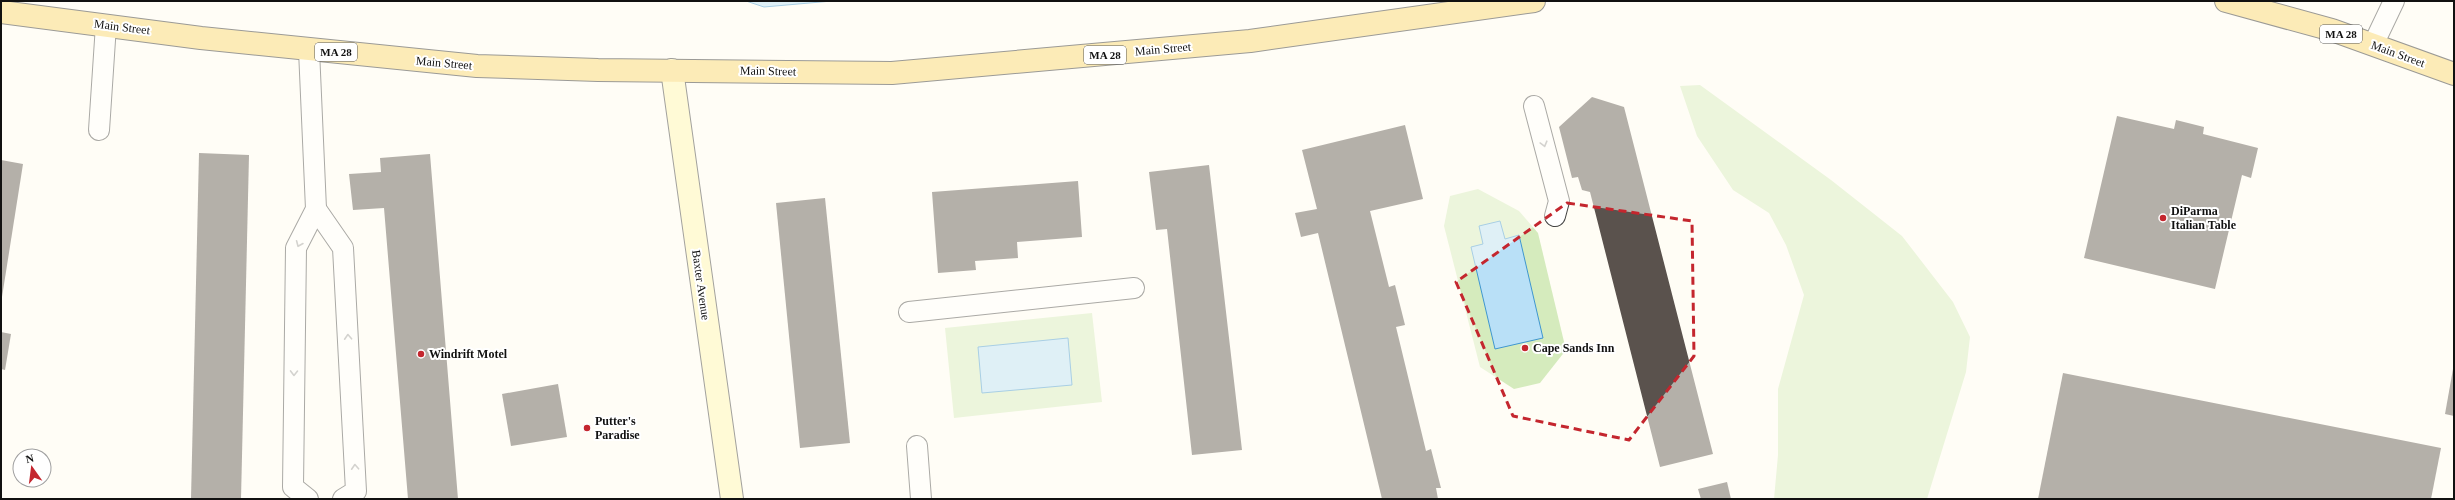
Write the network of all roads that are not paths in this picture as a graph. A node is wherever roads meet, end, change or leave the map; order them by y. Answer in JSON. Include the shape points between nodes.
{"nodes":[{"id":1,"x":1534,"y":1,"type":"edge"},
{"id":2,"x":2226,"y":1,"type":"edge"},
{"id":3,"x":2394,"y":1,"type":"edge"},
{"id":4,"x":1,"y":12,"type":"edge"},
{"id":5,"x":106,"y":25,"type":"junction"},
{"id":6,"x":2373,"y":45,"type":"junction"},
{"id":7,"x":309,"y":50,"type":"junction"},
{"id":8,"x":672,"y":70,"type":"junction"},
{"id":9,"x":2454,"y":74,"type":"edge"},
{"id":10,"x":1534,"y":106,"type":"dead end"},
{"id":11,"x":99,"y":130,"type":"dead end"},
{"id":12,"x":316,"y":209,"type":"junction"},
{"id":13,"x":1555,"y":216,"type":"dead end"},
{"id":14,"x":1134,"y":288,"type":"dead end"},
{"id":15,"x":909,"y":312,"type":"dead end"},
{"id":16,"x":917,"y":446,"type":"dead end"},
{"id":17,"x":308,"y":499,"type":"edge"},
{"id":18,"x":343,"y":499,"type":"edge"},
{"id":19,"x":732,"y":499,"type":"edge"},
{"id":20,"x":921,"y":499,"type":"edge"}],
"edges":[{"from":1,"to":8,"type":"main road","name":"Main Street","number":"MA 28","via":[[1250,41],[892,73]]},
{"from":2,"to":6,"type":"main road","name":"Main Street","number":"MA 28","via":[[2332,30]]},
{"from":3,"to":6,"type":"lane"},
{"from":4,"to":5,"type":"main road","name":"Main Street","number":"MA 28"},
{"from":5,"to":7,"type":"main road","name":"Main Street","number":"MA 28"},
{"from":5,"to":11,"type":"lane"},
{"from":6,"to":9,"type":"main road","name":"Main Street","number":"MA 28"},
{"from":7,"to":8,"type":"main road","name":"Main Street","number":"MA 28","via":[[477,66]]},
{"from":7,"to":12,"type":"lane"},
{"from":8,"to":19,"type":"street","name":"Baxter Avenue"},
{"from":10,"to":13,"type":"lane","one_way":true,"via":[[1559,201]]},
{"from":12,"to":17,"type":"lane","one_way":true,"via":[[296,248],[293,487]]},
{"from":18,"to":12,"type":"lane","one_way":true,"via":[[356,491],[343,248]]},
{"from":14,"to":15,"type":"lane"},
{"from":16,"to":20,"type":"lane"}]}
